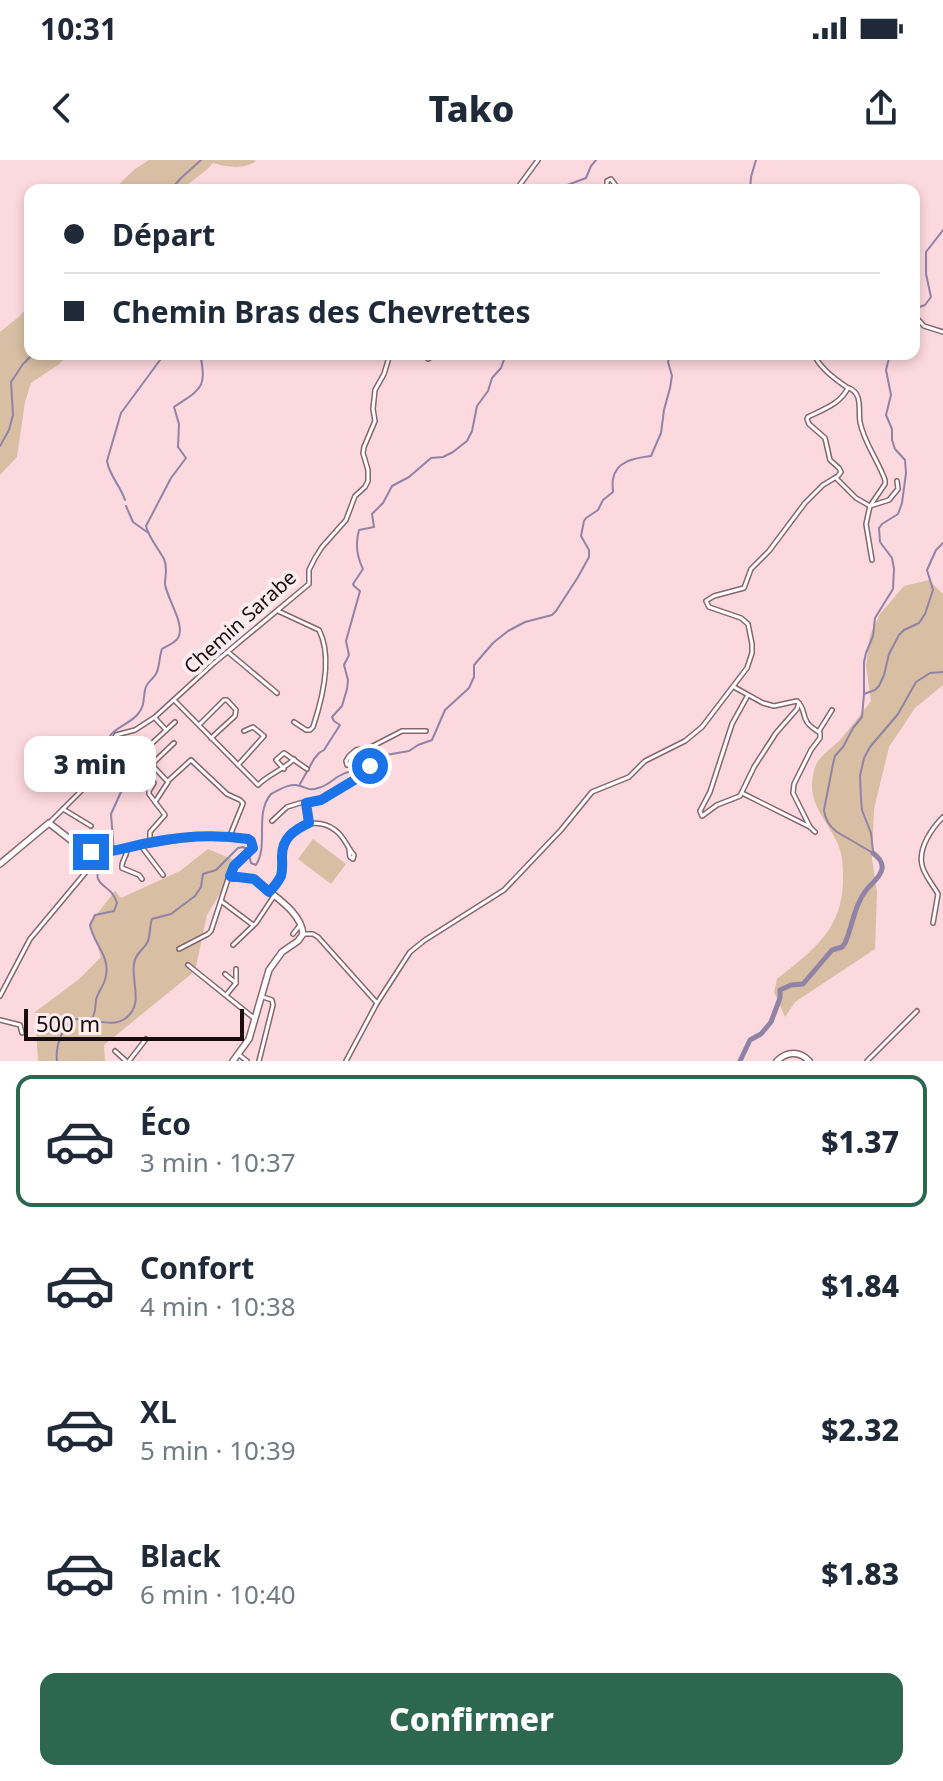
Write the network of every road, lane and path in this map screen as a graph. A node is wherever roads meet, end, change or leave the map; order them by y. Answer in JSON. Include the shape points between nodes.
{"nodes":[{"id":1,"x":538,"y":160,"type":"edge"},
{"id":2,"x":520,"y":184,"type":"edge"},
{"id":3,"x":920,"y":322,"type":"edge"},
{"id":4,"x":943,"y":332,"type":"edge"},
{"id":5,"x":388,"y":360,"type":"edge"},
{"id":6,"x":817,"y":360,"type":"edge"},
{"id":7,"x":847,"y":387,"type":"junction"},
{"id":8,"x":836,"y":478,"type":"junction"},
{"id":9,"x":897,"y":481,"type":"dead end"},
{"id":10,"x":870,"y":506,"type":"junction"},
{"id":11,"x":872,"y":560,"type":"dead end"},
{"id":12,"x":278,"y":611,"type":"junction"},
{"id":13,"x":228,"y":652,"type":"junction"},
{"id":14,"x":734,"y":687,"type":"junction"},
{"id":15,"x":277,"y":693,"type":"dead end"},
{"id":16,"x":748,"y":695,"type":"junction"},
{"id":17,"x":174,"y":700,"type":"junction"},
{"id":18,"x":799,"y":703,"type":"junction"},
{"id":19,"x":832,"y":710,"type":"dead end"},
{"id":20,"x":155,"y":717,"type":"junction"},
{"id":21,"x":175,"y":722,"type":"dead end"},
{"id":22,"x":294,"y":722,"type":"dead end"},
{"id":23,"x":199,"y":725,"type":"junction"},
{"id":24,"x":166,"y":730,"type":"junction"},
{"id":25,"x":244,"y":731,"type":"dead end"},
{"id":26,"x":426,"y":731,"type":"dead end"},
{"id":27,"x":819,"y":732,"type":"junction"},
{"id":28,"x":211,"y":738,"type":"junction"},
{"id":29,"x":174,"y":743,"type":"dead end"},
{"id":30,"x":148,"y":747,"type":"dead end"},
{"id":31,"x":294,"y":759,"type":"junction"},
{"id":32,"x":238,"y":765,"type":"junction"},
{"id":33,"x":284,"y":769,"type":"junction"},
{"id":34,"x":307,"y":769,"type":"dead end"},
{"id":35,"x":145,"y":775,"type":"dead end"},
{"id":36,"x":169,"y":780,"type":"dead end"},
{"id":37,"x":742,"y":793,"type":"junction"},
{"id":38,"x":155,"y":802,"type":"junction"},
{"id":39,"x":306,"y":803,"type":"junction"},
{"id":40,"x":63,"y":809,"type":"junction"},
{"id":41,"x":943,"y":817,"type":"edge"},
{"id":42,"x":272,"y":821,"type":"dead end"},
{"id":43,"x":49,"y":823,"type":"junction"},
{"id":44,"x":309,"y":823,"type":"junction"},
{"id":45,"x":91,"y":826,"type":"dead end"},
{"id":46,"x":810,"y":827,"type":"junction"},
{"id":47,"x":815,"y":832,"type":"dead end"},
{"id":48,"x":229,"y":838,"type":"junction"},
{"id":49,"x":150,"y":842,"type":"junction"},
{"id":50,"x":140,"y":844,"type":"junction"},
{"id":51,"x":127,"y":847,"type":"junction"},
{"id":52,"x":349,"y":849,"type":"dead end"},
{"id":53,"x":100,"y":852,"type":"junction"},
{"id":54,"x":0,"y":864,"type":"edge"},
{"id":55,"x":230,"y":873,"type":"junction"},
{"id":56,"x":163,"y":875,"type":"dead end"},
{"id":57,"x":142,"y":879,"type":"dead end"},
{"id":58,"x":272,"y":894,"type":"junction"},
{"id":59,"x":221,"y":901,"type":"junction"},
{"id":60,"x":933,"y":923,"type":"dead end"},
{"id":61,"x":301,"y":924,"type":"junction"},
{"id":62,"x":253,"y":925,"type":"junction"},
{"id":63,"x":293,"y":934,"type":"dead end"},
{"id":64,"x":303,"y":934,"type":"junction"},
{"id":65,"x":233,"y":945,"type":"dead end"},
{"id":66,"x":179,"y":949,"type":"dead end"},
{"id":67,"x":188,"y":965,"type":"dead end"},
{"id":68,"x":236,"y":969,"type":"dead end"},
{"id":69,"x":225,"y":974,"type":"dead end"},
{"id":70,"x":236,"y":983,"type":"junction"},
{"id":71,"x":226,"y":995,"type":"junction"},
{"id":72,"x":0,"y":996,"type":"edge"},
{"id":73,"x":261,"y":997,"type":"junction"},
{"id":74,"x":377,"y":1003,"type":"junction"},
{"id":75,"x":917,"y":1011,"type":"dead end"},
{"id":76,"x":255,"y":1019,"type":"junction"},
{"id":77,"x":0,"y":1020,"type":"edge"},
{"id":78,"x":22,"y":1033,"type":"dead end"},
{"id":79,"x":146,"y":1039,"type":"dead end"},
{"id":80,"x":115,"y":1051,"type":"dead end"},
{"id":81,"x":238,"y":1054,"type":"junction"},
{"id":82,"x":127,"y":1061,"type":"edge"},
{"id":83,"x":233,"y":1061,"type":"edge"},
{"id":84,"x":247,"y":1061,"type":"edge"},
{"id":85,"x":259,"y":1061,"type":"edge"},
{"id":86,"x":346,"y":1061,"type":"edge"},
{"id":87,"x":777,"y":1061,"type":"edge"},
{"id":88,"x":809,"y":1061,"type":"edge"},
{"id":89,"x":867,"y":1061,"type":"edge"}],
"edges":[{"from":1,"to":2,"type":"street"},
{"from":3,"to":4,"type":"street"},
{"from":5,"to":12,"type":"street","name":"Chemin Sarabe","via":[[375,390],[375,421],[364,447],[367,485],[315,558],[309,584]]},
{"from":6,"to":7,"type":"street"},
{"from":7,"to":8,"type":"street","via":[[833,405],[807,419],[825,438],[830,460],[841,470]]},
{"from":7,"to":10,"type":"street","via":[[858,396],[860,423],[885,480]]},
{"from":8,"to":10,"type":"street"},
{"from":8,"to":14,"type":"street","via":[[805,503],[751,569],[744,588],[706,601],[748,624],[752,653]]},
{"from":9,"to":10,"type":"street","via":[[889,500]]},
{"from":10,"to":11,"type":"street","via":[[866,524]]},
{"from":12,"to":13,"type":"street","name":"Chemin Sarabe"},
{"from":12,"to":22,"type":"street","via":[[319,630],[324,644],[325,677],[313,727],[306,730]]},
{"from":13,"to":15,"type":"street"},
{"from":13,"to":17,"type":"street","name":"Chemin Sarabe"},
{"from":14,"to":16,"type":"street"},
{"from":14,"to":74,"type":"street","via":[[685,741],[654,756],[629,777],[592,792],[504,890],[417,946]]},
{"from":16,"to":18,"type":"street","via":[[774,706]]},
{"from":16,"to":37,"type":"street","via":[[732,724],[702,816]]},
{"from":17,"to":20,"type":"street","name":"Chemin Sarabe"},
{"from":17,"to":23,"type":"street"},
{"from":18,"to":27,"type":"street","via":[[809,726]]},
{"from":18,"to":37,"type":"street"},
{"from":19,"to":27,"type":"street"},
{"from":20,"to":24,"type":"street"},
{"from":20,"to":40,"type":"street","name":"Chemin Sarabe","via":[[116,735],[107,765]]},
{"from":21,"to":24,"type":"street"},
{"from":23,"to":28,"type":"street"},
{"from":23,"to":28,"type":"street","via":[[227,700],[235,716]]},
{"from":24,"to":30,"type":"street"},
{"from":25,"to":32,"type":"street","via":[[253,727],[264,736]]},
{"from":26,"to":39,"type":"street","via":[[402,731],[354,751],[347,765],[367,760],[369,771]]},
{"from":27,"to":46,"type":"street","via":[[793,793]]},
{"from":28,"to":32,"type":"street"},
{"from":29,"to":38,"type":"street","via":[[153,763],[168,782]]},
{"from":31,"to":33,"type":"street"},
{"from":31,"to":33,"type":"street","via":[[281,754],[276,761]]},
{"from":31,"to":34,"type":"street"},
{"from":32,"to":33,"type":"street","via":[[258,785]]},
{"from":35,"to":38,"type":"street","via":[[154,783],[149,791]]},
{"from":36,"to":48,"type":"street","via":[[191,760],[243,803]]},
{"from":37,"to":46,"type":"street"},
{"from":38,"to":49,"type":"street","via":[[165,815],[150,832]]},
{"from":39,"to":42,"type":"street","via":[[287,807]]},
{"from":39,"to":44,"type":"street"},
{"from":40,"to":43,"type":"street","name":"Chemin Sarabe"},
{"from":40,"to":45,"type":"street"},
{"from":41,"to":60,"type":"street","via":[[928,835],[921,862],[938,894]]},
{"from":43,"to":53,"type":"main road","via":[[81,848]]},
{"from":43,"to":54,"type":"main road"},
{"from":44,"to":52,"type":"street","via":[[333,828]]},
{"from":44,"to":58,"type":"street","via":[[287,838],[281,877]]},
{"from":46,"to":47,"type":"street"},
{"from":48,"to":49,"type":"main road"},
{"from":48,"to":55,"type":"main road","via":[[250,840],[253,846]]},
{"from":49,"to":50,"type":"main road"},
{"from":50,"to":51,"type":"main road"},
{"from":50,"to":56,"type":"street"},
{"from":51,"to":53,"type":"main road"},
{"from":51,"to":57,"type":"street","via":[[122,868]]},
{"from":53,"to":72,"type":"street","via":[[30,939]]},
{"from":55,"to":58,"type":"main road","via":[[256,880]]},
{"from":55,"to":59,"type":"street"},
{"from":58,"to":61,"type":"main road"},
{"from":58,"to":62,"type":"street"},
{"from":59,"to":62,"type":"street"},
{"from":59,"to":66,"type":"street","via":[[208,934]]},
{"from":61,"to":63,"type":"street"},
{"from":61,"to":64,"type":"main road"},
{"from":62,"to":65,"type":"street"},
{"from":64,"to":73,"type":"main road","via":[[278,955]]},
{"from":64,"to":74,"type":"street","via":[[318,937]]},
{"from":67,"to":71,"type":"street"},
{"from":68,"to":70,"type":"street"},
{"from":69,"to":70,"type":"street"},
{"from":70,"to":71,"type":"street"},
{"from":71,"to":76,"type":"street"},
{"from":73,"to":76,"type":"main road"},
{"from":73,"to":85,"type":"street","via":[[273,1005]]},
{"from":74,"to":86,"type":"street"},
{"from":75,"to":89,"type":"street"},
{"from":76,"to":81,"type":"main road"},
{"from":77,"to":78,"type":"street","via":[[20,1025]]},
{"from":79,"to":82,"type":"street"},
{"from":80,"to":82,"type":"street"},
{"from":81,"to":83,"type":"main road"},
{"from":81,"to":84,"type":"street"},
{"from":87,"to":88,"type":"main road","via":[[788,1054]]}]}
